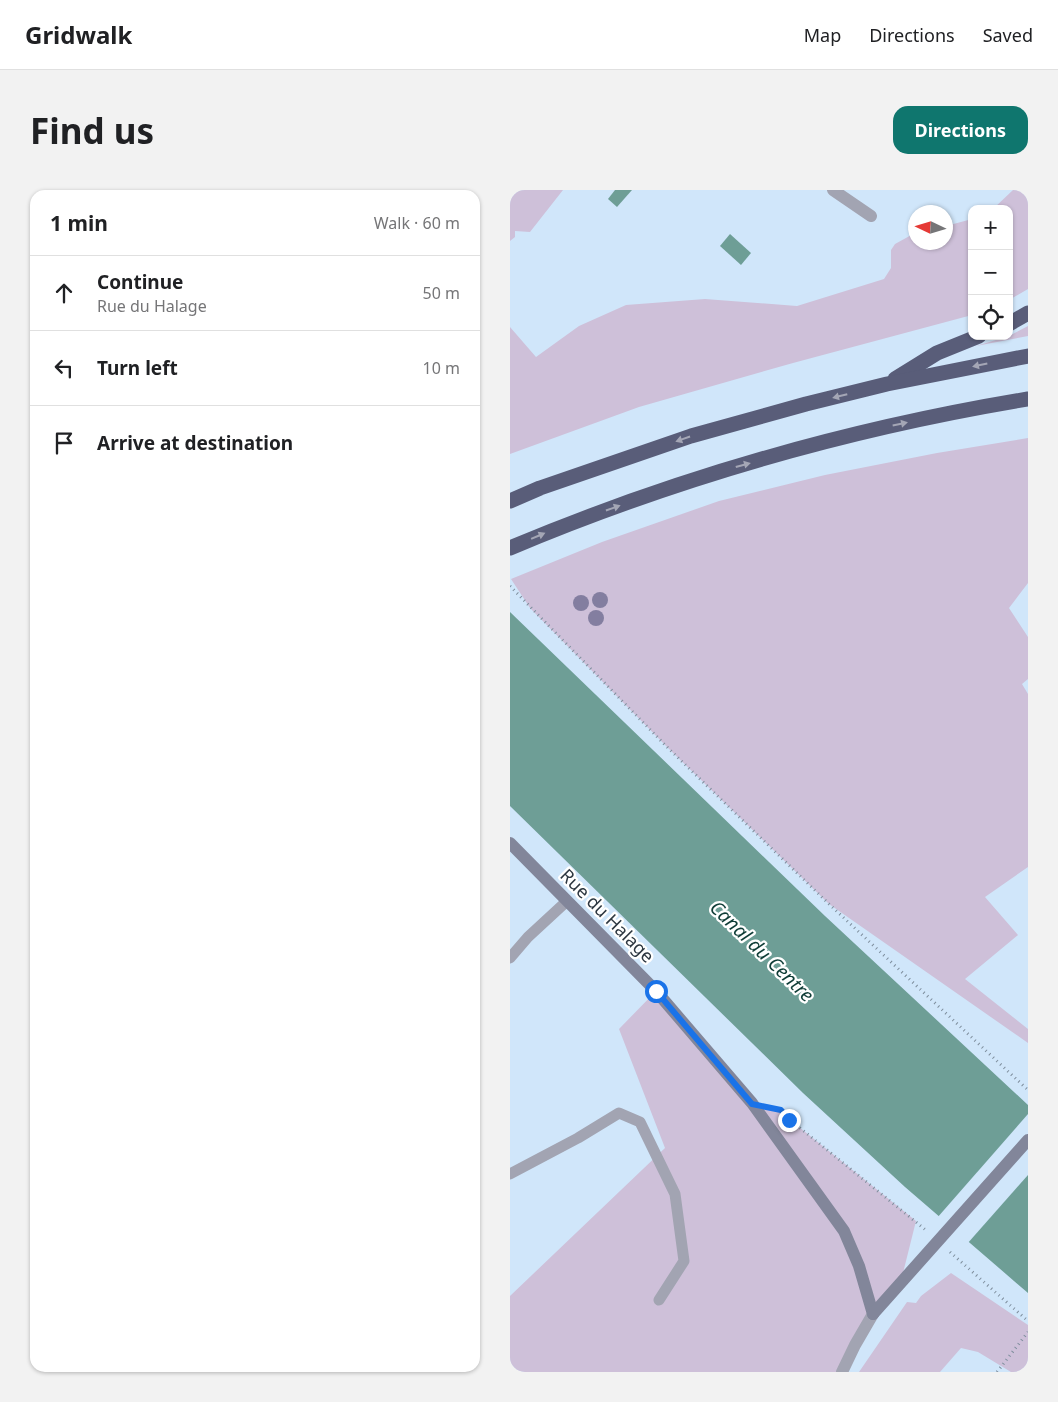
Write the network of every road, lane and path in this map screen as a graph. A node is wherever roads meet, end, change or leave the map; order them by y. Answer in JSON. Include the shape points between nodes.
{"nodes":[{"id":1,"x":834,"y":190,"type":"edge"},
{"id":2,"x":871,"y":216,"type":"dead end"},
{"id":3,"x":1028,"y":313,"type":"edge"},
{"id":4,"x":1013,"y":322,"type":"edge"},
{"id":5,"x":969,"y":340,"type":"edge"},
{"id":6,"x":1028,"y":356,"type":"edge"},
{"id":7,"x":887,"y":384,"type":"junction"},
{"id":8,"x":1028,"y":399,"type":"edge"},
{"id":9,"x":510,"y":501,"type":"edge"},
{"id":10,"x":510,"y":548,"type":"edge"},
{"id":11,"x":510,"y":586,"type":"edge"},
{"id":12,"x":510,"y":843,"type":"edge"},
{"id":13,"x":567,"y":901,"type":"junction"},
{"id":14,"x":510,"y":958,"type":"edge"},
{"id":15,"x":1028,"y":1090,"type":"edge"},
{"id":16,"x":752,"y":1104,"type":"junction"},
{"id":17,"x":1028,"y":1140,"type":"edge"},
{"id":18,"x":510,"y":1174,"type":"edge"},
{"id":19,"x":930,"y":1234,"type":"dead end"},
{"id":20,"x":944,"y":1246,"type":"dead end"},
{"id":21,"x":659,"y":1300,"type":"dead end"},
{"id":22,"x":873,"y":1314,"type":"junction"},
{"id":23,"x":1028,"y":1321,"type":"edge"},
{"id":24,"x":1028,"y":1332,"type":"edge"},
{"id":25,"x":842,"y":1372,"type":"edge"},
{"id":26,"x":997,"y":1372,"type":"edge"}],
"edges":[{"from":1,"to":2,"type":"street"},
{"from":3,"to":4,"type":"highway"},
{"from":5,"to":7,"type":"highway","via":[[937,353]]},
{"from":6,"to":7,"type":"highway","one_way":true},
{"from":7,"to":9,"type":"highway","one_way":true,"via":[[691,436]]},
{"from":10,"to":8,"type":"highway","one_way":true,"via":[[696,478],[896,425]]},
{"from":11,"to":15,"type":"path","via":[[668,748]]},
{"from":12,"to":13,"type":"street","name":"Rue du Halage"},
{"from":13,"to":14,"type":"lane"},
{"from":13,"to":16,"type":"street","name":"Rue du Halage","via":[[656,991]]},
{"from":16,"to":19,"type":"path","via":[[781,1110],[789,1120]]},
{"from":16,"to":22,"type":"street","name":"Rue du Halage","via":[[844,1231],[859,1266]]},
{"from":17,"to":22,"type":"street"},
{"from":18,"to":21,"type":"lane","via":[[620,1114],[640,1122],[674,1194],[684,1261]]},
{"from":20,"to":23,"type":"path"},
{"from":22,"to":25,"type":"street"},
{"from":24,"to":26,"type":"path"}]}
